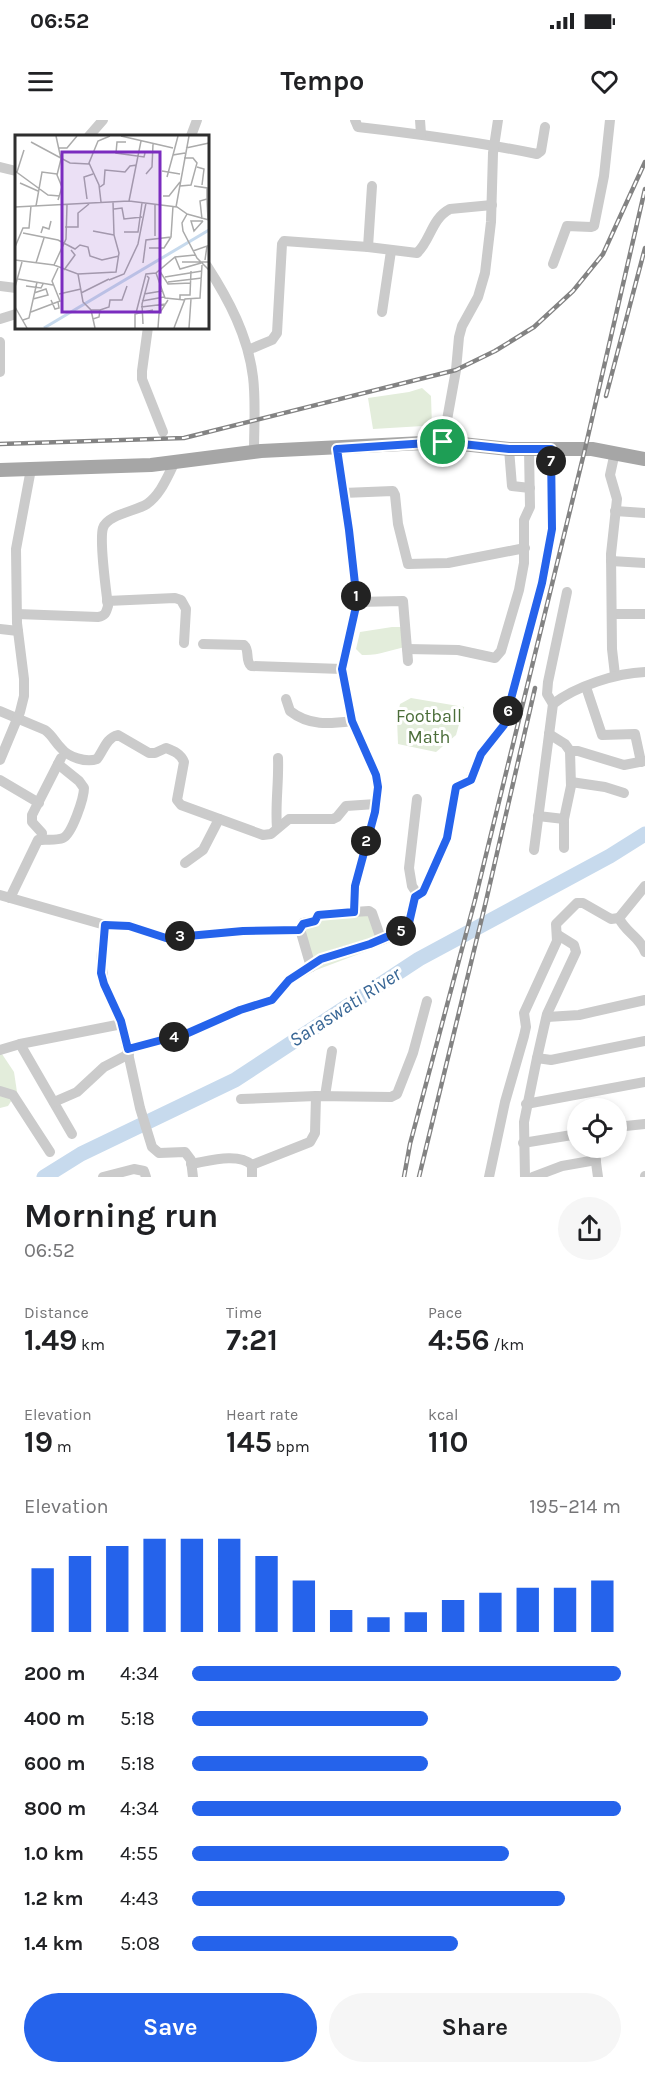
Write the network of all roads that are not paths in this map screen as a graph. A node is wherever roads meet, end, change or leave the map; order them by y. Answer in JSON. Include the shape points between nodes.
{"nodes":[{"id":1,"x":103,"y":120,"type":"edge"},
{"id":2,"x":197,"y":120,"type":"edge"},
{"id":3,"x":355,"y":120,"type":"edge"},
{"id":4,"x":420,"y":120,"type":"edge"},
{"id":5,"x":498,"y":120,"type":"edge"},
{"id":6,"x":610,"y":120,"type":"edge"},
{"id":7,"x":545,"y":127,"type":"dead end"},
{"id":8,"x":421,"y":134,"type":"junction"},
{"id":9,"x":90,"y":135,"type":"edge"},
{"id":10,"x":191,"y":135,"type":"edge"},
{"id":11,"x":494,"y":145,"type":"junction"},
{"id":12,"x":0,"y":167,"type":"edge"},
{"id":13,"x":15,"y":171,"type":"edge"},
{"id":14,"x":372,"y":186,"type":"dead end"},
{"id":15,"x":492,"y":205,"type":"junction"},
{"id":16,"x":368,"y":247,"type":"junction"},
{"id":17,"x":390,"y":251,"type":"junction"},
{"id":18,"x":553,"y":264,"type":"dead end"},
{"id":19,"x":208,"y":268,"type":"edge"},
{"id":20,"x":0,"y":286,"type":"edge"},
{"id":21,"x":15,"y":288,"type":"edge"},
{"id":22,"x":382,"y":312,"type":"dead end"},
{"id":23,"x":15,"y":314,"type":"edge"},
{"id":24,"x":0,"y":319,"type":"edge"},
{"id":25,"x":148,"y":328,"type":"edge"},
{"id":26,"x":0,"y":342,"type":"edge"},
{"id":27,"x":248,"y":350,"type":"junction"},
{"id":28,"x":0,"y":372,"type":"edge"},
{"id":29,"x":163,"y":432,"type":"dead end"},
{"id":30,"x":443,"y":442,"type":"junction"},
{"id":31,"x":337,"y":449,"type":"junction"},
{"id":32,"x":509,"y":449,"type":"junction"},
{"id":33,"x":529,"y":449,"type":"junction"},
{"id":34,"x":551,"y":449,"type":"junction"},
{"id":35,"x":254,"y":452,"type":"junction"},
{"id":36,"x":615,"y":453,"type":"junction"},
{"id":37,"x":645,"y":459,"type":"edge"},
{"id":38,"x":175,"y":462,"type":"junction"},
{"id":39,"x":31,"y":469,"type":"junction"},
{"id":40,"x":0,"y":470,"type":"edge"},
{"id":41,"x":530,"y":488,"type":"junction"},
{"id":42,"x":344,"y":493,"type":"junction"},
{"id":43,"x":615,"y":511,"type":"junction"},
{"id":44,"x":645,"y":513,"type":"edge"},
{"id":45,"x":525,"y":548,"type":"junction"},
{"id":46,"x":611,"y":561,"type":"junction"},
{"id":47,"x":645,"y":562,"type":"edge"},
{"id":48,"x":567,"y":592,"type":"dead end"},
{"id":49,"x":107,"y":601,"type":"junction"},
{"id":50,"x":357,"y":602,"type":"junction"},
{"id":51,"x":17,"y":614,"type":"junction"},
{"id":52,"x":613,"y":614,"type":"junction"},
{"id":53,"x":645,"y":614,"type":"edge"},
{"id":54,"x":0,"y":629,"type":"edge"},
{"id":55,"x":18,"y":631,"type":"junction"},
{"id":56,"x":184,"y":643,"type":"dead end"},
{"id":57,"x":203,"y":644,"type":"dead end"},
{"id":58,"x":407,"y":649,"type":"junction"},
{"id":59,"x":408,"y":661,"type":"dead end"},
{"id":60,"x":342,"y":669,"type":"junction"},
{"id":61,"x":645,"y":672,"type":"edge"},
{"id":62,"x":615,"y":675,"type":"junction"},
{"id":63,"x":586,"y":687,"type":"junction"},
{"id":64,"x":286,"y":699,"type":"dead end"},
{"id":65,"x":553,"y":704,"type":"junction"},
{"id":66,"x":0,"y":711,"type":"edge"},
{"id":67,"x":18,"y":717,"type":"junction"},
{"id":68,"x":352,"y":721,"type":"junction"},
{"id":69,"x":549,"y":734,"type":"junction"},
{"id":70,"x":64,"y":751,"type":"junction"},
{"id":71,"x":570,"y":752,"type":"junction"},
{"id":72,"x":278,"y":758,"type":"dead end"},
{"id":73,"x":0,"y":760,"type":"edge"},
{"id":74,"x":643,"y":762,"type":"edge"},
{"id":75,"x":58,"y":764,"type":"junction"},
{"id":76,"x":0,"y":780,"type":"edge"},
{"id":77,"x":571,"y":782,"type":"junction"},
{"id":78,"x":624,"y":794,"type":"dead end"},
{"id":79,"x":417,"y":799,"type":"dead end"},
{"id":80,"x":39,"y":803,"type":"junction"},
{"id":81,"x":376,"y":804,"type":"junction"},
{"id":82,"x":538,"y":816,"type":"junction"},
{"id":83,"x":219,"y":819,"type":"junction"},
{"id":84,"x":564,"y":819,"type":"junction"},
{"id":85,"x":277,"y":828,"type":"junction"},
{"id":86,"x":41,"y":840,"type":"junction"},
{"id":87,"x":564,"y":848,"type":"dead end"},
{"id":88,"x":534,"y":850,"type":"dead end"},
{"id":89,"x":185,"y":863,"type":"dead end"},
{"id":90,"x":645,"y":886,"type":"edge"},
{"id":91,"x":418,"y":895,"type":"junction"},
{"id":92,"x":636,"y":895,"type":"junction"},
{"id":93,"x":5,"y":897,"type":"edge"},
{"id":94,"x":645,"y":903,"type":"edge"},
{"id":95,"x":354,"y":912,"type":"junction"},
{"id":96,"x":620,"y":918,"type":"junction"},
{"id":97,"x":105,"y":925,"type":"junction"},
{"id":98,"x":300,"y":929,"type":"junction"},
{"id":99,"x":558,"y":936,"type":"junction"},
{"id":100,"x":381,"y":939,"type":"junction"},
{"id":101,"x":645,"y":952,"type":"edge"},
{"id":102,"x":311,"y":967,"type":"junction"},
{"id":103,"x":427,"y":1000,"type":"dead end"},
{"id":104,"x":645,"y":1000,"type":"edge"},
{"id":105,"x":547,"y":1017,"type":"junction"},
{"id":106,"x":122,"y":1024,"type":"junction"},
{"id":107,"x":645,"y":1041,"type":"edge"},
{"id":108,"x":20,"y":1044,"type":"junction"},
{"id":109,"x":0,"y":1050,"type":"edge"},
{"id":110,"x":332,"y":1051,"type":"dead end"},
{"id":111,"x":128,"y":1052,"type":"junction"},
{"id":112,"x":537,"y":1058,"type":"junction"},
{"id":113,"x":645,"y":1082,"type":"edge"},
{"id":114,"x":0,"y":1091,"type":"edge"},
{"id":115,"x":321,"y":1096,"type":"junction"},
{"id":116,"x":241,"y":1099,"type":"dead end"},
{"id":117,"x":54,"y":1102,"type":"junction"},
{"id":118,"x":526,"y":1104,"type":"junction"},
{"id":119,"x":645,"y":1124,"type":"edge"},
{"id":120,"x":627,"y":1126,"type":"edge"},
{"id":121,"x":72,"y":1134,"type":"dead end"},
{"id":122,"x":567,"y":1136,"type":"edge"},
{"id":123,"x":523,"y":1143,"type":"junction"},
{"id":124,"x":50,"y":1152,"type":"dead end"},
{"id":125,"x":596,"y":1160,"type":"joint"},
{"id":126,"x":191,"y":1164,"type":"junction"},
{"id":127,"x":252,"y":1165,"type":"junction"},
{"id":128,"x":103,"y":1177,"type":"edge"},
{"id":129,"x":146,"y":1177,"type":"edge"},
{"id":130,"x":194,"y":1177,"type":"edge"},
{"id":131,"x":252,"y":1177,"type":"edge"},
{"id":132,"x":489,"y":1177,"type":"edge"},
{"id":133,"x":525,"y":1177,"type":"edge"},
{"id":134,"x":533,"y":1177,"type":"edge"},
{"id":135,"x":598,"y":1177,"type":"edge"}],
"edges":[{"from":1,"to":9,"type":"street"},
{"from":2,"to":10,"type":"street"},
{"from":3,"to":8,"type":"street","via":[[358,127]]},
{"from":4,"to":8,"type":"street"},
{"from":5,"to":11,"type":"street"},
{"from":6,"to":18,"type":"street","via":[[594,226],[567,226]]},
{"from":7,"to":11,"type":"street","via":[[539,154]]},
{"from":8,"to":11,"type":"street"},
{"from":11,"to":15,"type":"street"},
{"from":12,"to":13,"type":"street"},
{"from":14,"to":16,"type":"street"},
{"from":15,"to":17,"type":"street","via":[[445,212],[436,220],[417,254]]},
{"from":15,"to":30,"type":"street","via":[[485,273],[459,337]]},
{"from":16,"to":17,"type":"street"},
{"from":16,"to":27,"type":"street","via":[[284,241],[277,333],[272,340]]},
{"from":17,"to":22,"type":"street"},
{"from":19,"to":27,"type":"street","via":[[228,299]]},
{"from":20,"to":21,"type":"street"},
{"from":23,"to":24,"type":"street"},
{"from":25,"to":29,"type":"street","via":[[142,379]]},
{"from":26,"to":28,"type":"street"},
{"from":27,"to":35,"type":"street","via":[[254,379]]},
{"from":30,"to":31,"type":"main road"},
{"from":30,"to":32,"type":"main road"},
{"from":31,"to":35,"type":"main road"},
{"from":31,"to":42,"type":"street"},
{"from":32,"to":33,"type":"main road"},
{"from":32,"to":41,"type":"street","via":[[512,486]]},
{"from":33,"to":34,"type":"main road"},
{"from":33,"to":41,"type":"street"},
{"from":34,"to":36,"type":"main road","via":[[585,448]]},
{"from":34,"to":91,"type":"street","via":[[548,555],[504,725],[481,754],[471,780],[456,787],[447,838],[423,892]]},
{"from":35,"to":38,"type":"main road"},
{"from":36,"to":37,"type":"main road"},
{"from":36,"to":43,"type":"street","via":[[610,475],[617,495]]},
{"from":38,"to":39,"type":"main road"},
{"from":38,"to":49,"type":"street","via":[[159,493],[140,508],[105,523],[102,535]]},
{"from":39,"to":40,"type":"main road"},
{"from":39,"to":51,"type":"street","via":[[16,549]]},
{"from":41,"to":45,"type":"street","via":[[530,509],[524,520]]},
{"from":42,"to":45,"type":"street","via":[[393,491],[408,564],[448,563]]},
{"from":42,"to":50,"type":"street"},
{"from":43,"to":44,"type":"street"},
{"from":43,"to":46,"type":"street"},
{"from":45,"to":58,"type":"street","via":[[519,590],[501,651],[495,658],[458,650]]},
{"from":46,"to":47,"type":"street"},
{"from":46,"to":52,"type":"street"},
{"from":48,"to":65,"type":"street","via":[[548,682],[547,694]]},
{"from":49,"to":51,"type":"street","via":[[107,612],[98,617]]},
{"from":49,"to":56,"type":"street","via":[[181,600],[186,609]]},
{"from":50,"to":58,"type":"street","via":[[403,601]]},
{"from":50,"to":60,"type":"street"},
{"from":51,"to":55,"type":"street"},
{"from":52,"to":53,"type":"street"},
{"from":52,"to":62,"type":"street"},
{"from":54,"to":55,"type":"street"},
{"from":55,"to":67,"type":"street","via":[[24,680]]},
{"from":57,"to":60,"type":"street","via":[[244,645],[251,666]]},
{"from":58,"to":59,"type":"street"},
{"from":60,"to":68,"type":"street"},
{"from":61,"to":62,"type":"street"},
{"from":62,"to":63,"type":"street"},
{"from":63,"to":65,"type":"street"},
{"from":63,"to":74,"type":"street","via":[[602,734],[635,735]]},
{"from":64,"to":68,"type":"street","via":[[290,711],[312,722]]},
{"from":65,"to":69,"type":"street"},
{"from":66,"to":67,"type":"street"},
{"from":67,"to":70,"type":"street","via":[[51,735]]},
{"from":67,"to":73,"type":"street"},
{"from":68,"to":81,"type":"street","via":[[377,781]]},
{"from":69,"to":71,"type":"street"},
{"from":69,"to":82,"type":"street"},
{"from":70,"to":75,"type":"street"},
{"from":70,"to":83,"type":"street","via":[[93,761],[108,740],[118,735],[149,753],[171,750],[180,754],[184,762],[177,800]]},
{"from":71,"to":74,"type":"street","via":[[624,765]]},
{"from":71,"to":77,"type":"street"},
{"from":72,"to":85,"type":"street"},
{"from":75,"to":80,"type":"street"},
{"from":75,"to":86,"type":"street","via":[[79,782],[84,795],[69,834],[61,839]]},
{"from":76,"to":80,"type":"street"},
{"from":77,"to":78,"type":"street"},
{"from":77,"to":84,"type":"street"},
{"from":79,"to":91,"type":"street","via":[[409,868]]},
{"from":80,"to":86,"type":"street","via":[[32,819],[42,833]]},
{"from":81,"to":85,"type":"street","via":[[346,806],[333,819],[289,819]]},
{"from":81,"to":95,"type":"street","via":[[355,886]]},
{"from":82,"to":84,"type":"street"},
{"from":82,"to":88,"type":"street"},
{"from":83,"to":85,"type":"street","via":[[263,835]]},
{"from":83,"to":89,"type":"street","via":[[204,850]]},
{"from":84,"to":87,"type":"street"},
{"from":86,"to":93,"type":"street"},
{"from":90,"to":92,"type":"street"},
{"from":91,"to":100,"type":"street","via":[[407,926]]},
{"from":92,"to":94,"type":"street"},
{"from":92,"to":96,"type":"street"},
{"from":93,"to":97,"type":"street"},
{"from":95,"to":98,"type":"street","via":[[318,915]]},
{"from":95,"to":100,"type":"street","via":[[371,912]]},
{"from":96,"to":99,"type":"street","via":[[609,918],[577,903],[558,921]]},
{"from":96,"to":101,"type":"street"},
{"from":97,"to":98,"type":"street","via":[[129,926],[166,938]]},
{"from":97,"to":106,"type":"street","via":[[101,973]]},
{"from":98,"to":102,"type":"street"},
{"from":99,"to":105,"type":"street","via":[[574,945],[576,952]]},
{"from":99,"to":132,"type":"street","via":[[524,1013],[526,1027]]},
{"from":100,"to":102,"type":"street","via":[[324,958]]},
{"from":102,"to":111,"type":"street","via":[[289,980],[272,1000]]},
{"from":103,"to":115,"type":"street","via":[[413,1053],[396,1094]]},
{"from":104,"to":105,"type":"street","via":[[579,1015]]},
{"from":105,"to":112,"type":"street"},
{"from":106,"to":108,"type":"street"},
{"from":106,"to":111,"type":"street"},
{"from":107,"to":112,"type":"street","via":[[551,1060]]},
{"from":108,"to":109,"type":"street"},
{"from":108,"to":117,"type":"street"},
{"from":110,"to":115,"type":"street"},
{"from":111,"to":117,"type":"street","via":[[104,1067],[77,1092]]},
{"from":111,"to":126,"type":"street","via":[[152,1147],[159,1153],[184,1152]]},
{"from":112,"to":118,"type":"street"},
{"from":113,"to":118,"type":"street"},
{"from":114,"to":124,"type":"street","via":[[13,1095]]},
{"from":115,"to":116,"type":"street"},
{"from":115,"to":127,"type":"street","via":[[310,1142]]},
{"from":117,"to":121,"type":"street"},
{"from":118,"to":123,"type":"street"},
{"from":119,"to":120,"type":"street"},
{"from":122,"to":123,"type":"street"},
{"from":123,"to":133,"type":"street"},
{"from":125,"to":134,"type":"street","via":[[562,1166]]},
{"from":125,"to":135,"type":"street"},
{"from":126,"to":127,"type":"street","via":[[230,1159]]},
{"from":126,"to":130,"type":"street"},
{"from":127,"to":131,"type":"street"},
{"from":128,"to":129,"type":"street","via":[[134,1169],[144,1171]]}]}
